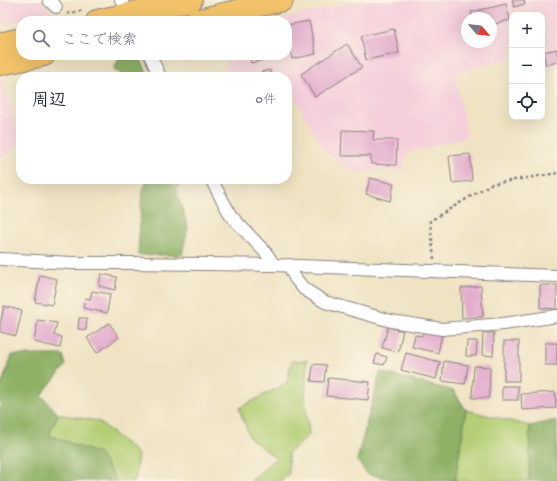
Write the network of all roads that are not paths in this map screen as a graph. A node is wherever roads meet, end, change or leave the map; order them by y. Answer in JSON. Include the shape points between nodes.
{"nodes":[{"id":1,"x":191,"y":0,"type":"edge"},
{"id":2,"x":282,"y":0,"type":"edge"},
{"id":3,"x":127,"y":12,"type":"edge"},
{"id":4,"x":114,"y":16,"type":"edge"},
{"id":5,"x":216,"y":16,"type":"edge"},
{"id":6,"x":16,"y":40,"type":"edge"},
{"id":7,"x":0,"y":44,"type":"edge"},
{"id":8,"x":20,"y":60,"type":"edge"},
{"id":9,"x":152,"y":60,"type":"edge"},
{"id":10,"x":0,"y":64,"type":"edge"},
{"id":11,"x":158,"y":72,"type":"edge"},
{"id":12,"x":214,"y":184,"type":"edge"},
{"id":13,"x":0,"y":259,"type":"edge"},
{"id":14,"x":274,"y":265,"type":"junction"},
{"id":15,"x":289,"y":265,"type":"junction"},
{"id":16,"x":557,"y":276,"type":"edge"},
{"id":17,"x":557,"y":316,"type":"edge"}],
"edges":[{"from":1,"to":3,"type":"highway"},
{"from":2,"to":5,"type":"highway"},
{"from":3,"to":4,"type":"highway"},
{"from":6,"to":7,"type":"highway"},
{"from":8,"to":10,"type":"highway"},
{"from":9,"to":11,"type":"street"},
{"from":12,"to":14,"type":"street","via":[[231,216]]},
{"from":13,"to":14,"type":"street","via":[[71,264]]},
{"from":14,"to":15,"type":"street"},
{"from":15,"to":16,"type":"street"},
{"from":15,"to":17,"type":"street","via":[[294,278],[304,289],[325,302],[391,321],[442,329]]}]}
